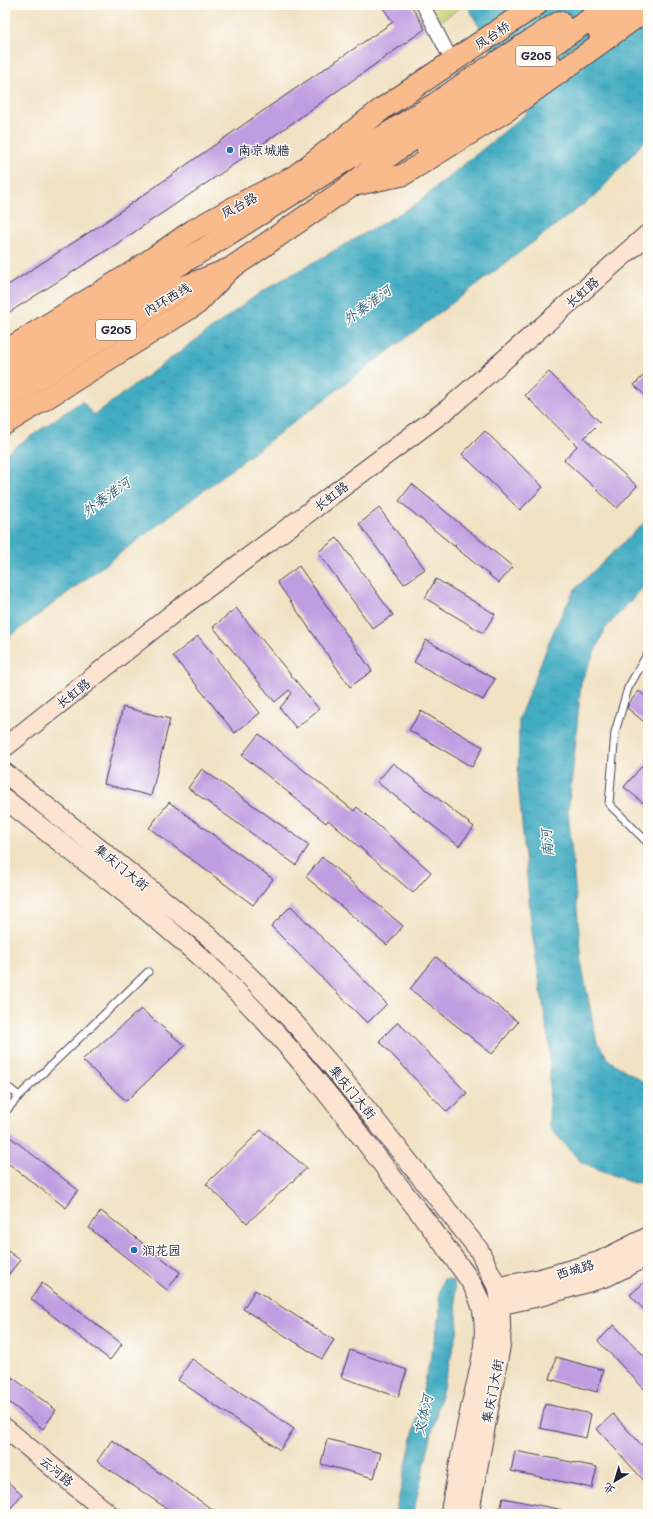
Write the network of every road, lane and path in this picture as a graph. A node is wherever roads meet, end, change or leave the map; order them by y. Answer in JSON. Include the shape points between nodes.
{"nodes":[{"id":1,"x":423,"y":5,"type":"edge"},
{"id":2,"x":536,"y":5,"type":"edge"},
{"id":3,"x":587,"y":5,"type":"edge"},
{"id":4,"x":611,"y":5,"type":"edge"},
{"id":5,"x":636,"y":5,"type":"edge"},
{"id":6,"x":648,"y":9,"type":"edge"},
{"id":7,"x":460,"y":56,"type":"junction"},
{"id":8,"x":465,"y":113,"type":"junction"},
{"id":9,"x":295,"y":176,"type":"junction"},
{"id":10,"x":350,"y":186,"type":"junction"},
{"id":11,"x":648,"y":234,"type":"edge"},
{"id":12,"x":210,"y":246,"type":"junction"},
{"id":13,"x":230,"y":269,"type":"junction"},
{"id":14,"x":5,"y":350,"type":"edge"},
{"id":15,"x":5,"y":374,"type":"edge"},
{"id":16,"x":5,"y":399,"type":"edge"},
{"id":17,"x":5,"y":424,"type":"edge"},
{"id":18,"x":648,"y":653,"type":"edge"},
{"id":19,"x":5,"y":747,"type":"edge"},
{"id":20,"x":5,"y":773,"type":"edge"},
{"id":21,"x":5,"y":799,"type":"edge"},
{"id":22,"x":648,"y":843,"type":"edge"},
{"id":23,"x":148,"y":972,"type":"dead end"},
{"id":24,"x":5,"y":1085,"type":"edge"},
{"id":25,"x":19,"y":1096,"type":"junction"},
{"id":26,"x":5,"y":1112,"type":"edge"},
{"id":27,"x":648,"y":1237,"type":"edge"},
{"id":28,"x":647,"y":1258,"type":"edge"},
{"id":29,"x":497,"y":1287,"type":"junction"},
{"id":30,"x":500,"y":1305,"type":"junction"},
{"id":31,"x":5,"y":1428,"type":"edge"},
{"id":32,"x":109,"y":1514,"type":"edge"},
{"id":33,"x":450,"y":1514,"type":"edge"},
{"id":34,"x":469,"y":1514,"type":"edge"}],
"edges":[{"from":1,"to":7,"type":"street"},
{"from":2,"to":7,"type":"highway","name":"凤台桥"},
{"from":3,"to":12,"type":"highway"},
{"from":4,"to":8,"type":"highway","number":"G205"},
{"from":5,"to":8,"type":"highway"},
{"from":6,"to":10,"type":"main road","via":[[508,110],[403,175]]},
{"from":7,"to":9,"type":"highway","name":"凤台路","via":[[382,109]]},
{"from":8,"to":10,"type":"highway","name":"内环西线","via":[[394,152]]},
{"from":9,"to":12,"type":"highway"},
{"from":9,"to":14,"type":"main road","name":"凤台路","via":[[192,230],[134,271]]},
{"from":10,"to":13,"type":"highway","name":"内环西线"},
{"from":11,"to":19,"type":"main road","name":"长虹路","via":[[449,408],[176,612]]},
{"from":12,"to":15,"type":"highway","name":"内环西线","number":"G205"},
{"from":13,"to":16,"type":"highway","name":"内环西线","number":"G205","via":[[182,288]]},
{"from":13,"to":17,"type":"main road","via":[[197,304]]},
{"from":18,"to":22,"type":"lane","via":[[628,688],[615,732],[609,804]]},
{"from":20,"to":29,"type":"main road","name":"集庆门大街","via":[[202,931],[298,1027],[479,1250]]},
{"from":21,"to":33,"type":"main road","name":"集庆门大街","via":[[180,938],[240,995],[321,1084],[468,1277],[480,1302],[484,1338]]},
{"from":23,"to":25,"type":"lane"},
{"from":24,"to":25,"type":"lane"},
{"from":25,"to":26,"type":"lane"},
{"from":27,"to":29,"type":"main road","name":"西城路","via":[[600,1261],[538,1279]]},
{"from":28,"to":30,"type":"main road","name":"西城路","via":[[606,1277],[542,1296]]},
{"from":29,"to":30,"type":"main road","name":"集庆门大街"},
{"from":30,"to":34,"type":"main road","name":"集庆门大街","via":[[501,1343]]},
{"from":31,"to":32,"type":"main road","name":"云河路"}]}
